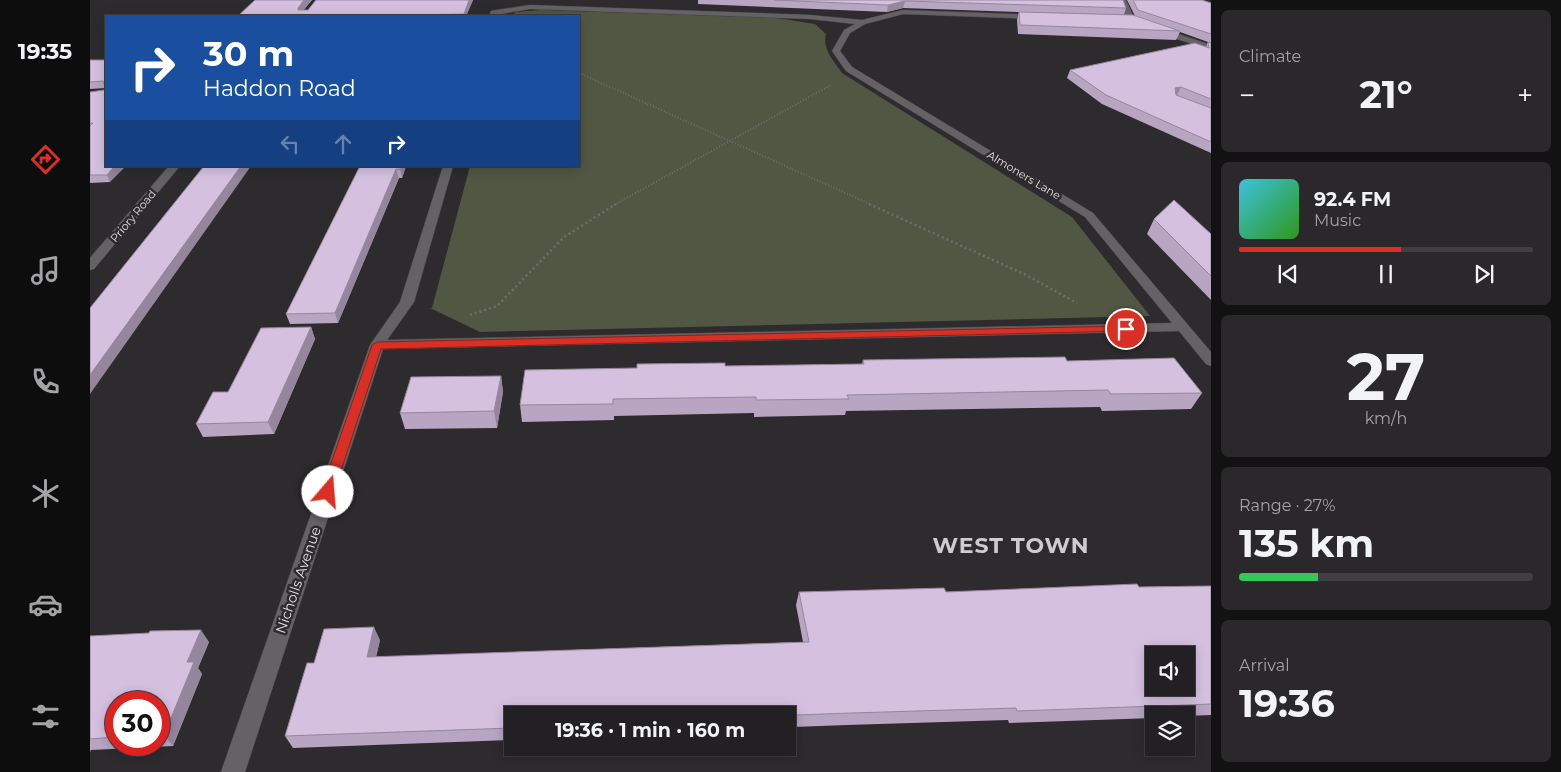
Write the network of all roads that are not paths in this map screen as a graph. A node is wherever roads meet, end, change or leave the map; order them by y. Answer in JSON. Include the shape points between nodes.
{"nodes":[{"id":1,"x":1123,"y":0,"type":"edge"},
{"id":2,"x":493,"y":15,"type":"edge"},
{"id":3,"x":1041,"y":17,"type":"edge"},
{"id":4,"x":862,"y":22,"type":"junction"},
{"id":5,"x":1140,"y":24,"type":"edge"},
{"id":6,"x":1148,"y":26,"type":"edge"},
{"id":7,"x":1211,"y":48,"type":"edge"},
{"id":8,"x":174,"y":167,"type":"edge"},
{"id":9,"x":448,"y":167,"type":"edge"},
{"id":10,"x":90,"y":266,"type":"edge"},
{"id":11,"x":1183,"y":328,"type":"junction"},
{"id":12,"x":377,"y":345,"type":"junction"},
{"id":13,"x":1211,"y":360,"type":"edge"},
{"id":14,"x":232,"y":772,"type":"edge"}],
"edges":[{"from":1,"to":5,"type":"street","via":[[1126,20]]},
{"from":2,"to":4,"type":"street","via":[[515,8],[548,7],[810,17]]},
{"from":3,"to":4,"type":"street","via":[[905,9]]},
{"from":4,"to":11,"type":"street","name":"Almoners Lane","via":[[847,32],[836,51],[849,69],[1088,215]]},
{"from":6,"to":7,"type":"street"},
{"from":8,"to":10,"type":"street","name":"Priory Road"},
{"from":9,"to":12,"type":"street","name":"Nicholls Avenue","via":[[407,302]]},
{"from":11,"to":12,"type":"street"},
{"from":11,"to":13,"type":"street","name":"Almoners Lane"},
{"from":12,"to":14,"type":"street","name":"Nicholls Avenue"}]}
